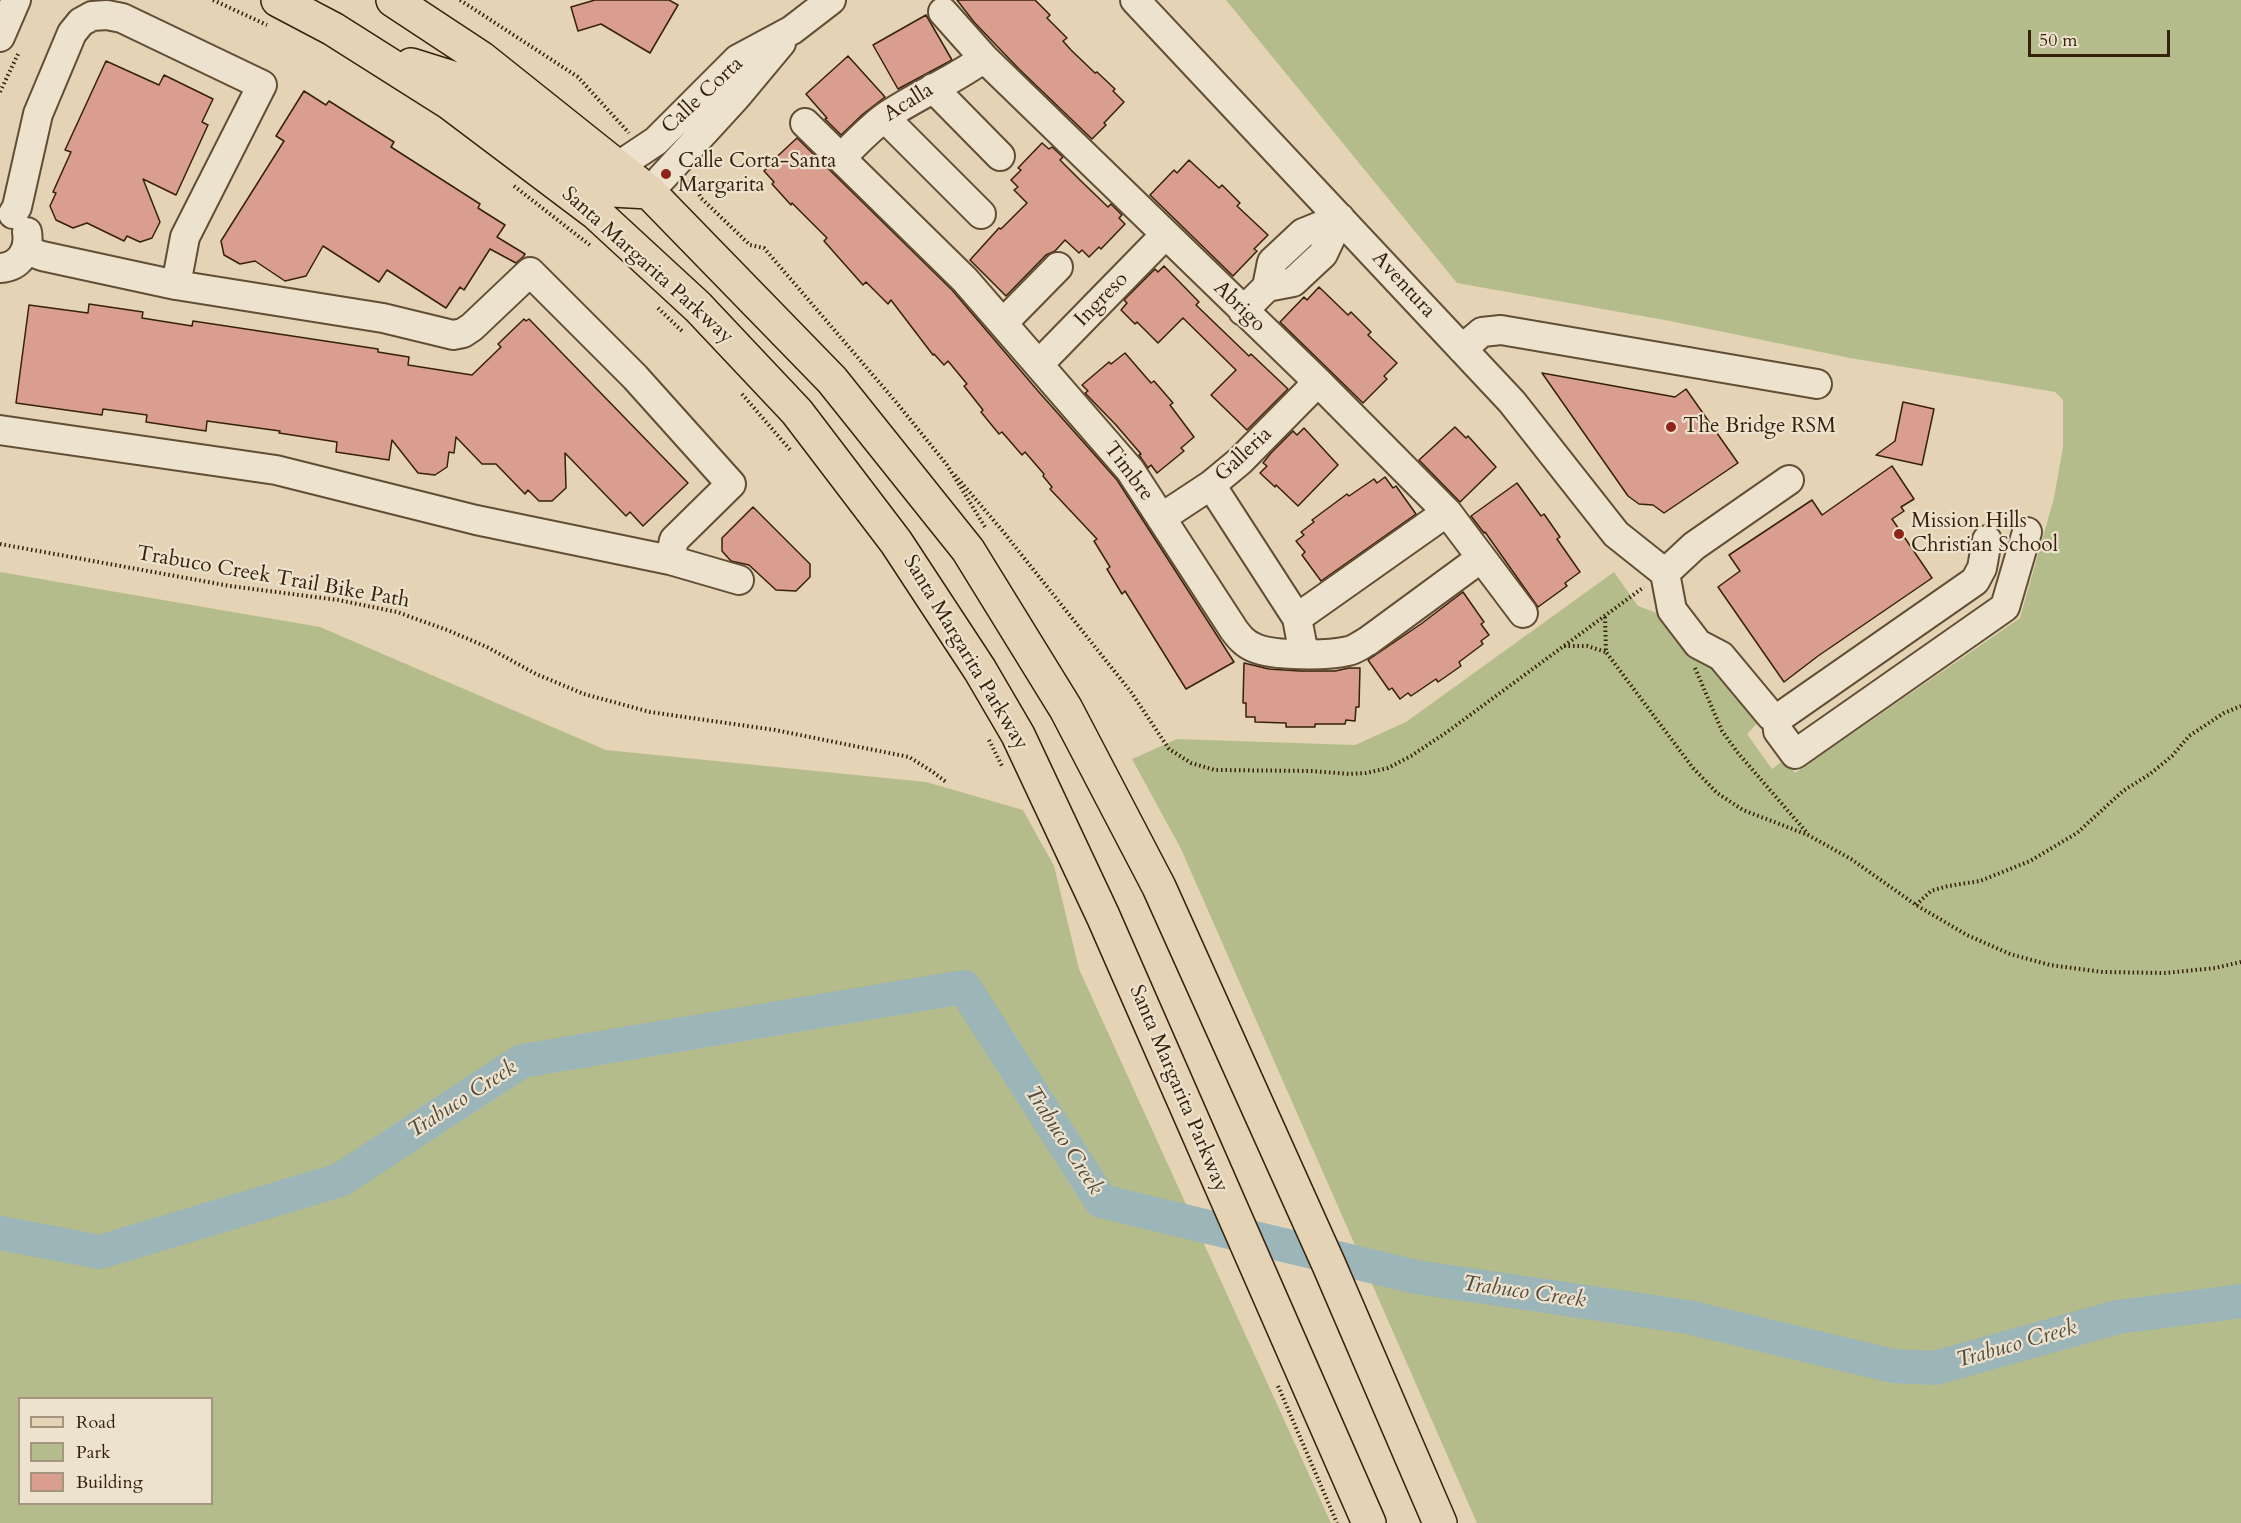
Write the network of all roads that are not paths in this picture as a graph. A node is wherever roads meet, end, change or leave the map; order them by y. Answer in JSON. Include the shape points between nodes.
{"nodes":[{"id":1,"x":16,"y":0,"type":"edge"},
{"id":2,"x":393,"y":0,"type":"edge"},
{"id":3,"x":831,"y":0,"type":"edge"},
{"id":4,"x":1136,"y":0,"type":"edge"},
{"id":5,"x":943,"y":12,"type":"dead end"},
{"id":6,"x":277,"y":15,"type":"edge"},
{"id":7,"x":792,"y":30,"type":"junction"},
{"id":8,"x":0,"y":37,"type":"edge"},
{"id":9,"x":371,"y":53,"type":"junction"},
{"id":10,"x":984,"y":58,"type":"junction"},
{"id":11,"x":933,"y":88,"type":"junction"},
{"id":12,"x":885,"y":118,"type":"junction"},
{"id":13,"x":805,"y":123,"type":"dead end"},
{"id":14,"x":1000,"y":156,"type":"dead end"},
{"id":15,"x":842,"y":158,"type":"junction"},
{"id":16,"x":617,"y":167,"type":"junction"},
{"id":17,"x":649,"y":192,"type":"junction"},
{"id":18,"x":6,"y":213,"type":"edge"},
{"id":19,"x":981,"y":214,"type":"dead end"},
{"id":20,"x":1340,"y":218,"type":"junction"},
{"id":21,"x":1165,"y":235,"type":"junction"},
{"id":22,"x":26,"y":250,"type":"junction"},
{"id":23,"x":1058,"y":267,"type":"dead end"},
{"id":24,"x":0,"y":268,"type":"edge"},
{"id":25,"x":176,"y":285,"type":"junction"},
{"id":26,"x":1243,"y":311,"type":"junction"},
{"id":27,"x":1003,"y":323,"type":"junction"},
{"id":28,"x":1462,"y":348,"type":"junction"},
{"id":29,"x":1039,"y":364,"type":"junction"},
{"id":30,"x":1318,"y":382,"type":"junction"},
{"id":31,"x":1818,"y":384,"type":"dead end"},
{"id":32,"x":0,"y":430,"type":"edge"},
{"id":33,"x":1789,"y":480,"type":"dead end"},
{"id":34,"x":1211,"y":485,"type":"junction"},
{"id":35,"x":1447,"y":512,"type":"junction"},
{"id":36,"x":1161,"y":518,"type":"junction"},
{"id":37,"x":2027,"y":532,"type":"dead end"},
{"id":38,"x":1987,"y":540,"type":"dead end"},
{"id":39,"x":1481,"y":558,"type":"junction"},
{"id":40,"x":670,"y":560,"type":"junction"},
{"id":41,"x":1665,"y":573,"type":"junction"},
{"id":42,"x":739,"y":580,"type":"dead end"},
{"id":43,"x":1523,"y":613,"type":"dead end"},
{"id":44,"x":1298,"y":618,"type":"junction"},
{"id":45,"x":1304,"y":654,"type":"junction"},
{"id":46,"x":1778,"y":719,"type":"junction"},
{"id":47,"x":1369,"y":1523,"type":"edge"},
{"id":48,"x":1440,"y":1523,"type":"edge"}],
"edges":[{"from":1,"to":8,"type":"street"},
{"from":2,"to":16,"type":"main road","via":[[481,58]]},
{"from":3,"to":7,"type":"street","name":"Calle Corta"},
{"from":4,"to":20,"type":"street","name":"Aventura"},
{"from":5,"to":10,"type":"street","name":"Abrigo"},
{"from":6,"to":9,"type":"main road","name":"Santa Margarita Parkway","via":[[333,28]]},
{"from":7,"to":16,"type":"street","name":"Calle Corta","via":[[738,60],[656,141]]},
{"from":7,"to":17,"type":"street","name":"Calle Corta"},
{"from":9,"to":17,"type":"main road","via":[[459,80],[594,185]]},
{"from":9,"to":47,"type":"main road","name":"Santa Margarita Parkway","via":[[450,103],[596,213],[698,307],[797,412],[896,542],[1018,735],[1103,916]]},
{"from":10,"to":11,"type":"street","name":"Acalla"},
{"from":10,"to":21,"type":"street","name":"Abrigo"},
{"from":11,"to":12,"type":"street","name":"Acalla"},
{"from":11,"to":14,"type":"street"},
{"from":12,"to":15,"type":"street","name":"Acalla"},
{"from":12,"to":19,"type":"street"},
{"from":13,"to":15,"type":"street","name":"Timbre"},
{"from":15,"to":27,"type":"street","name":"Timbre"},
{"from":16,"to":17,"type":"main road"},
{"from":17,"to":48,"type":"main road","via":[[832,380],[968,550],[1066,709],[1159,887],[1329,1264]]},
{"from":18,"to":22,"type":"street","via":[[25,225]]},
{"from":18,"to":25,"type":"street","via":[[16,207],[38,114],[72,33],[92,16],[122,18],[262,85],[184,237]]},
{"from":20,"to":26,"type":"street","via":[[1303,233],[1272,262],[1267,287]]},
{"from":20,"to":28,"type":"street","name":"Aventura"},
{"from":21,"to":26,"type":"street","name":"Abrigo"},
{"from":21,"to":29,"type":"street","name":"Ingreso"},
{"from":22,"to":24,"type":"street","via":[[14,264]]},
{"from":22,"to":25,"type":"street"},
{"from":23,"to":27,"type":"street"},
{"from":25,"to":40,"type":"street","via":[[383,318],[453,335],[472,327],[530,272],[635,376],[731,484],[674,540]]},
{"from":26,"to":30,"type":"street","name":"Abrigo"},
{"from":27,"to":29,"type":"street","name":"Timbre"},
{"from":28,"to":31,"type":"street","via":[[1482,332],[1501,330]]},
{"from":28,"to":41,"type":"street","name":"Aventura","via":[[1512,402],[1616,534]]},
{"from":29,"to":36,"type":"street","name":"Timbre","via":[[1130,470]]},
{"from":30,"to":34,"type":"street","name":"Galleria"},
{"from":30,"to":35,"type":"street","name":"Abrigo"},
{"from":32,"to":40,"type":"street","via":[[276,471],[476,520]]},
{"from":33,"to":41,"type":"street","via":[[1694,546]]},
{"from":34,"to":36,"type":"street","name":"Galleria"},
{"from":34,"to":44,"type":"street"},
{"from":35,"to":39,"type":"street","name":"Abrigo"},
{"from":35,"to":44,"type":"street"},
{"from":36,"to":45,"type":"street","name":"Timbre","via":[[1244,642],[1258,649]]},
{"from":37,"to":46,"type":"street","via":[[2005,608],[1795,754],[1778,731]]},
{"from":38,"to":46,"type":"street","via":[[1982,568],[1975,581]]},
{"from":39,"to":43,"type":"street","name":"Abrigo"},
{"from":39,"to":45,"type":"street","name":"Timbre","via":[[1350,651]]},
{"from":40,"to":42,"type":"street"},
{"from":41,"to":46,"type":"street","via":[[1672,610],[1698,644],[1721,656],[1771,716]]},
{"from":44,"to":45,"type":"street"}]}
